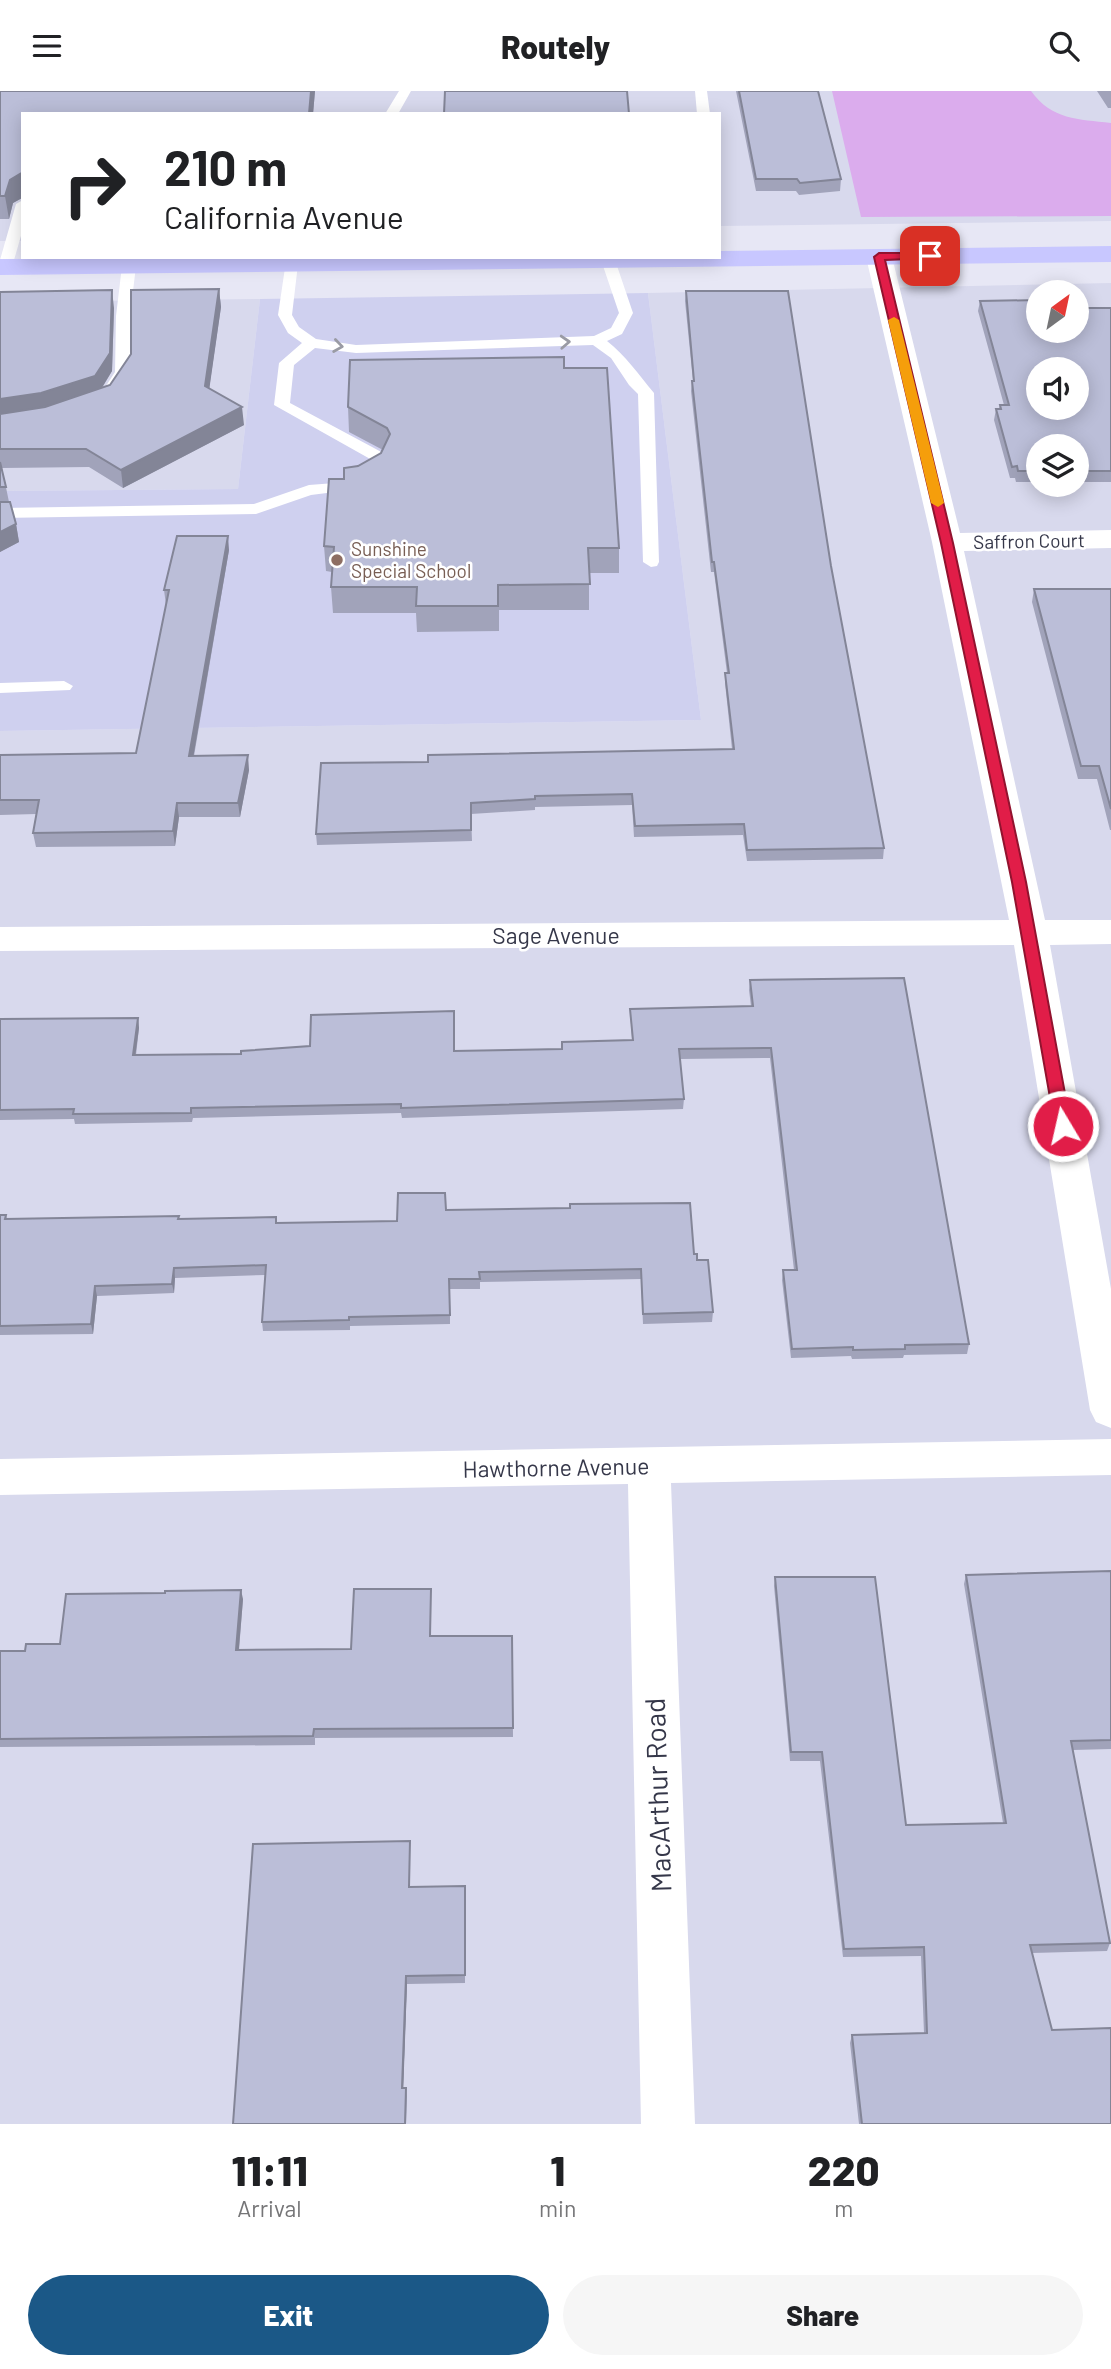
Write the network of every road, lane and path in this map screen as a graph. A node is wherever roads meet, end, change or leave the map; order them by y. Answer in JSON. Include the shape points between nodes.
{"nodes":[{"id":1,"x":405,"y":91,"type":"edge"},
{"id":2,"x":701,"y":91,"type":"edge"},
{"id":3,"x":392,"y":112,"type":"edge"},
{"id":4,"x":704,"y":112,"type":"edge"},
{"id":5,"x":21,"y":210,"type":"edge"},
{"id":6,"x":1111,"y":254,"type":"edge"},
{"id":7,"x":879,"y":257,"type":"junction"},
{"id":8,"x":698,"y":259,"type":"edge"},
{"id":9,"x":721,"y":259,"type":"edge"},
{"id":10,"x":368,"y":260,"type":"edge"},
{"id":11,"x":608,"y":260,"type":"junction"},
{"id":12,"x":291,"y":264,"type":"junction"},
{"id":13,"x":129,"y":266,"type":"junction"},
{"id":14,"x":2,"y":267,"type":"edge"},
{"id":15,"x":596,"y":340,"type":"junction"},
{"id":16,"x":312,"y":343,"type":"junction"},
{"id":17,"x":106,"y":398,"type":"edge"},
{"id":18,"x":0,"y":513,"type":"edge"},
{"id":19,"x":1111,"y":539,"type":"edge"},
{"id":20,"x":947,"y":543,"type":"junction"},
{"id":21,"x":651,"y":562,"type":"dead end"},
{"id":22,"x":64,"y":686,"type":"dead end"},
{"id":23,"x":0,"y":688,"type":"edge"},
{"id":24,"x":1111,"y":932,"type":"edge"},
{"id":25,"x":1030,"y":934,"type":"junction"},
{"id":26,"x":0,"y":939,"type":"edge"},
{"id":27,"x":1111,"y":1411,"type":"edge"},
{"id":28,"x":1111,"y":1457,"type":"edge"},
{"id":29,"x":649,"y":1467,"type":"junction"},
{"id":30,"x":0,"y":1477,"type":"edge"},
{"id":31,"x":668,"y":2124,"type":"edge"}],
"edges":[{"from":1,"to":3,"type":"lane"},
{"from":2,"to":4,"type":"lane"},
{"from":5,"to":14,"type":"lane"},
{"from":6,"to":7,"type":"main road"},
{"from":7,"to":9,"type":"main road"},
{"from":7,"to":20,"type":"street"},
{"from":8,"to":11,"type":"main road"},
{"from":10,"to":11,"type":"main road"},
{"from":10,"to":12,"type":"main road"},
{"from":11,"to":15,"type":"lane","via":[[626,313],[617,331]]},
{"from":12,"to":13,"type":"main road"},
{"from":12,"to":16,"type":"lane","via":[[285,314],[293,330]]},
{"from":13,"to":14,"type":"main road"},
{"from":13,"to":17,"type":"lane","via":[[123,372]]},
{"from":16,"to":15,"type":"lane","one_way":true,"via":[[356,349]]},
{"from":15,"to":21,"type":"lane","via":[[616,355],[646,393],[646,515]]},
{"from":16,"to":18,"type":"lane","via":[[288,363],[282,405],[381,458],[375,473],[352,486],[309,490],[256,509]]},
{"from":19,"to":20,"type":"street","name":"Saffron Court"},
{"from":20,"to":25,"type":"street"},
{"from":22,"to":23,"type":"lane"},
{"from":24,"to":25,"type":"street","name":"Sage Avenue"},
{"from":25,"to":26,"type":"street","name":"Sage Avenue"},
{"from":25,"to":27,"type":"street"},
{"from":28,"to":29,"type":"street","name":"Hawthorne Avenue"},
{"from":29,"to":30,"type":"street","name":"Hawthorne Avenue"},
{"from":29,"to":31,"type":"street","name":"MacArthur Road"}]}
